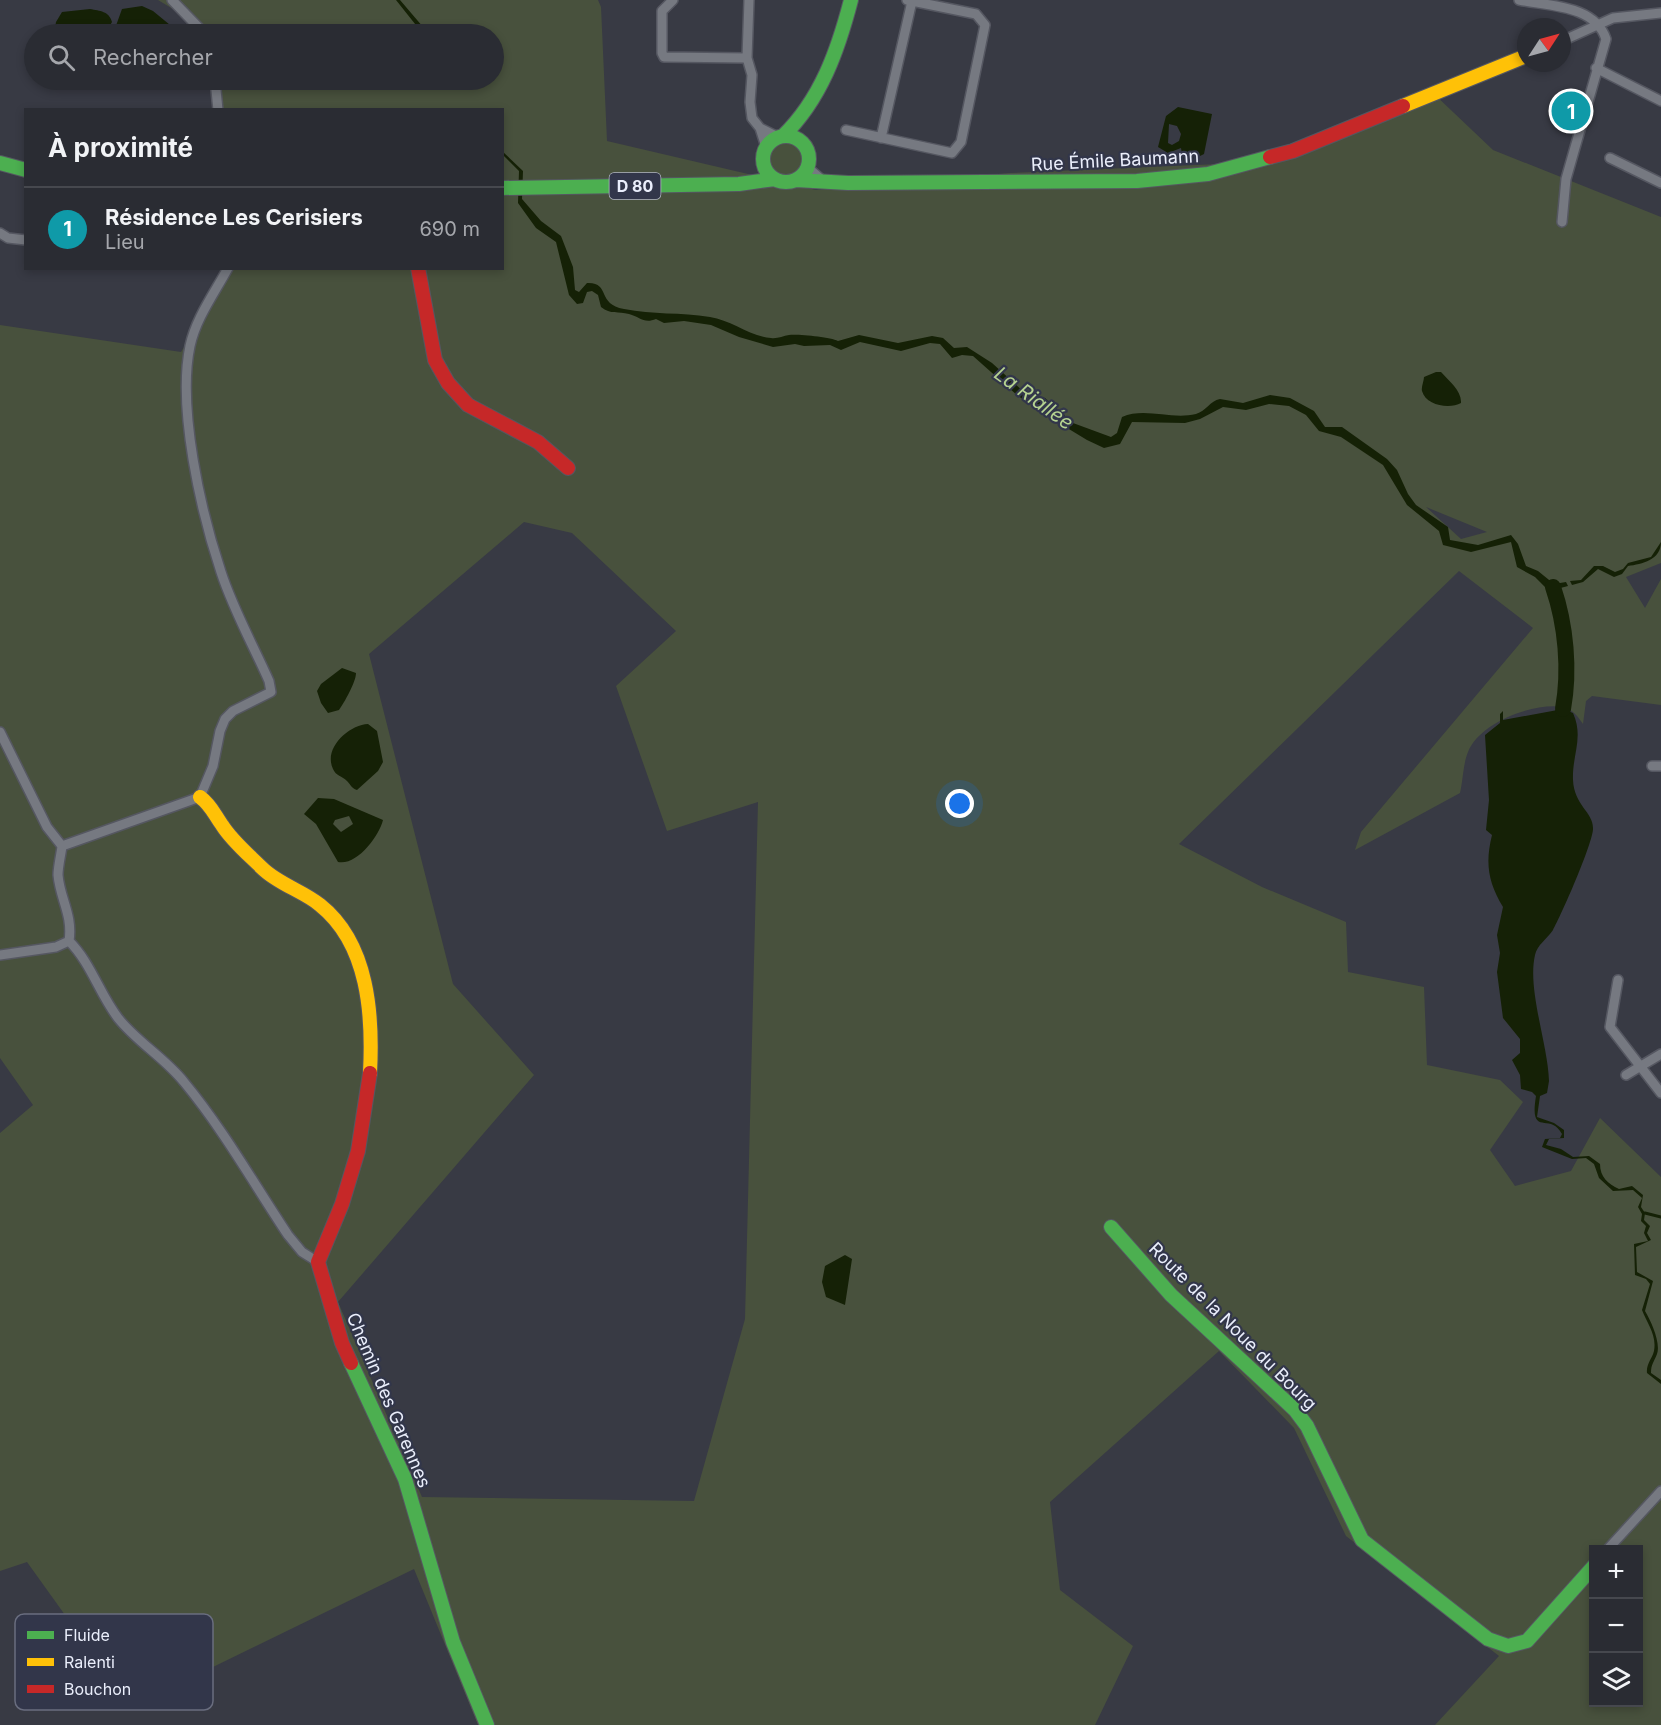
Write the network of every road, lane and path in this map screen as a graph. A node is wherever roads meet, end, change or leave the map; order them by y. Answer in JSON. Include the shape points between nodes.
{"nodes":[{"id":1,"x":172,"y":0,"type":"edge"},
{"id":2,"x":673,"y":0,"type":"edge"},
{"id":3,"x":749,"y":0,"type":"edge"},
{"id":4,"x":851,"y":0,"type":"edge"},
{"id":5,"x":910,"y":0,"type":"edge"},
{"id":6,"x":1519,"y":0,"type":"edge"},
{"id":7,"x":1661,"y":13,"type":"edge"},
{"id":8,"x":1600,"y":23,"type":"junction"},
{"id":9,"x":195,"y":24,"type":"edge"},
{"id":10,"x":1571,"y":36,"type":"edge"},
{"id":11,"x":747,"y":58,"type":"junction"},
{"id":12,"x":1517,"y":60,"type":"edge"},
{"id":13,"x":1596,"y":68,"type":"junction"},
{"id":14,"x":216,"y":90,"type":"edge"},
{"id":15,"x":1661,"y":101,"type":"edge"},
{"id":16,"x":218,"y":108,"type":"edge"},
{"id":17,"x":808,"y":111,"type":"junction"},
{"id":18,"x":760,"y":128,"type":"junction"},
{"id":19,"x":846,"y":130,"type":"dead end"},
{"id":20,"x":781,"y":137,"type":"junction"},
{"id":21,"x":881,"y":138,"type":"junction"},
{"id":22,"x":805,"y":146,"type":"junction"},
{"id":23,"x":764,"y":153,"type":"junction"},
{"id":24,"x":1610,"y":158,"type":"dead end"},
{"id":25,"x":0,"y":163,"type":"edge"},
{"id":26,"x":807,"y":167,"type":"junction"},
{"id":27,"x":24,"y":169,"type":"edge"},
{"id":28,"x":775,"y":179,"type":"junction"},
{"id":29,"x":796,"y":180,"type":"junction"},
{"id":30,"x":827,"y":182,"type":"junction"},
{"id":31,"x":1661,"y":183,"type":"edge"},
{"id":32,"x":739,"y":184,"type":"junction"},
{"id":33,"x":507,"y":188,"type":"edge"},
{"id":34,"x":1562,"y":222,"type":"dead end"},
{"id":35,"x":0,"y":232,"type":"edge"},
{"id":36,"x":24,"y":240,"type":"edge"},
{"id":37,"x":227,"y":270,"type":"edge"},
{"id":38,"x":418,"y":270,"type":"edge"},
{"id":39,"x":568,"y":468,"type":"dead end"},
{"id":40,"x":0,"y":732,"type":"edge"},
{"id":41,"x":200,"y":797,"type":"junction"},
{"id":42,"x":62,"y":846,"type":"junction"},
{"id":43,"x":69,"y":941,"type":"junction"},
{"id":44,"x":0,"y":955,"type":"edge"},
{"id":45,"x":1618,"y":980,"type":"dead end"},
{"id":46,"x":1661,"y":1054,"type":"edge"},
{"id":47,"x":1639,"y":1066,"type":"junction"},
{"id":48,"x":1626,"y":1075,"type":"dead end"},
{"id":49,"x":1661,"y":1093,"type":"edge"},
{"id":50,"x":1111,"y":1227,"type":"dead end"},
{"id":51,"x":318,"y":1262,"type":"junction"},
{"id":52,"x":1661,"y":1491,"type":"edge"},
{"id":53,"x":1612,"y":1545,"type":"edge"},
{"id":54,"x":1589,"y":1571,"type":"edge"},
{"id":55,"x":487,"y":1725,"type":"edge"}],
"edges":[{"from":1,"to":9,"type":"street"},
{"from":2,"to":11,"type":"street","via":[[662,11],[664,57]]},
{"from":3,"to":11,"type":"street"},
{"from":4,"to":17,"type":"street","via":[[838,42]]},
{"from":5,"to":21,"type":"street"},
{"from":5,"to":21,"type":"street","via":[[976,14],[985,25],[961,142],[952,153]]},
{"from":6,"to":8,"type":"street","via":[[1587,14]]},
{"from":7,"to":8,"type":"street","via":[[1627,15]]},
{"from":8,"to":10,"type":"street"},
{"from":8,"to":13,"type":"street","via":[[1606,39]]},
{"from":11,"to":18,"type":"street","via":[[752,75],[752,118]]},
{"from":12,"to":30,"type":"street","name":"Rue Émile Baumann","via":[[1293,151],[1208,174],[1137,181]]},
{"from":13,"to":15,"type":"street"},
{"from":13,"to":34,"type":"street","via":[[1566,179]]},
{"from":14,"to":16,"type":"street"},
{"from":17,"to":20,"type":"street"},
{"from":17,"to":22,"type":"street"},
{"from":18,"to":20,"type":"street"},
{"from":18,"to":23,"type":"street"},
{"from":19,"to":21,"type":"street"},
{"from":20,"to":22,"type":"street","via":[[795,138]]},
{"from":20,"to":23,"type":"street"},
{"from":22,"to":26,"type":"street"},
{"from":23,"to":28,"type":"street","via":[[766,170]]},
{"from":23,"to":32,"type":"street","via":[[760,167]]},
{"from":24,"to":31,"type":"street"},
{"from":25,"to":27,"type":"street"},
{"from":26,"to":29,"type":"street"},
{"from":26,"to":30,"type":"street"},
{"from":28,"to":29,"type":"street"},
{"from":28,"to":32,"type":"street","number":"D 80"},
{"from":29,"to":30,"type":"street","name":"Rue Émile Baumann"},
{"from":32,"to":33,"type":"street","number":"D 80"},
{"from":35,"to":36,"type":"street","via":[[8,238]]},
{"from":37,"to":41,"type":"street","via":[[197,322],[190,348],[189,425],[199,487],[221,573],[271,692],[225,719]]},
{"from":38,"to":39,"type":"street","via":[[435,360],[447,383],[468,405],[538,442]]},
{"from":40,"to":42,"type":"street","via":[[47,827]]},
{"from":41,"to":42,"type":"street"},
{"from":41,"to":51,"type":"street","via":[[266,871],[333,916],[353,950],[367,988],[372,1040],[370,1083],[358,1150],[342,1204]]},
{"from":42,"to":43,"type":"street","via":[[58,876],[71,929]]},
{"from":43,"to":44,"type":"street","via":[[56,947]]},
{"from":43,"to":51,"type":"street","via":[[93,972],[119,1018],[182,1079],[288,1235],[302,1252]]},
{"from":45,"to":47,"type":"street","via":[[1610,1027]]},
{"from":46,"to":47,"type":"street"},
{"from":47,"to":48,"type":"street"},
{"from":47,"to":49,"type":"street"},
{"from":50,"to":54,"type":"street","name":"Route de la Noue du Bourg","via":[[1171,1295],[1295,1410],[1307,1426],[1362,1540],[1488,1639],[1504,1647],[1527,1641]]},
{"from":51,"to":55,"type":"street","name":"Chemin des Garennes","via":[[342,1343],[405,1479],[453,1642]]},
{"from":52,"to":53,"type":"street"}]}
